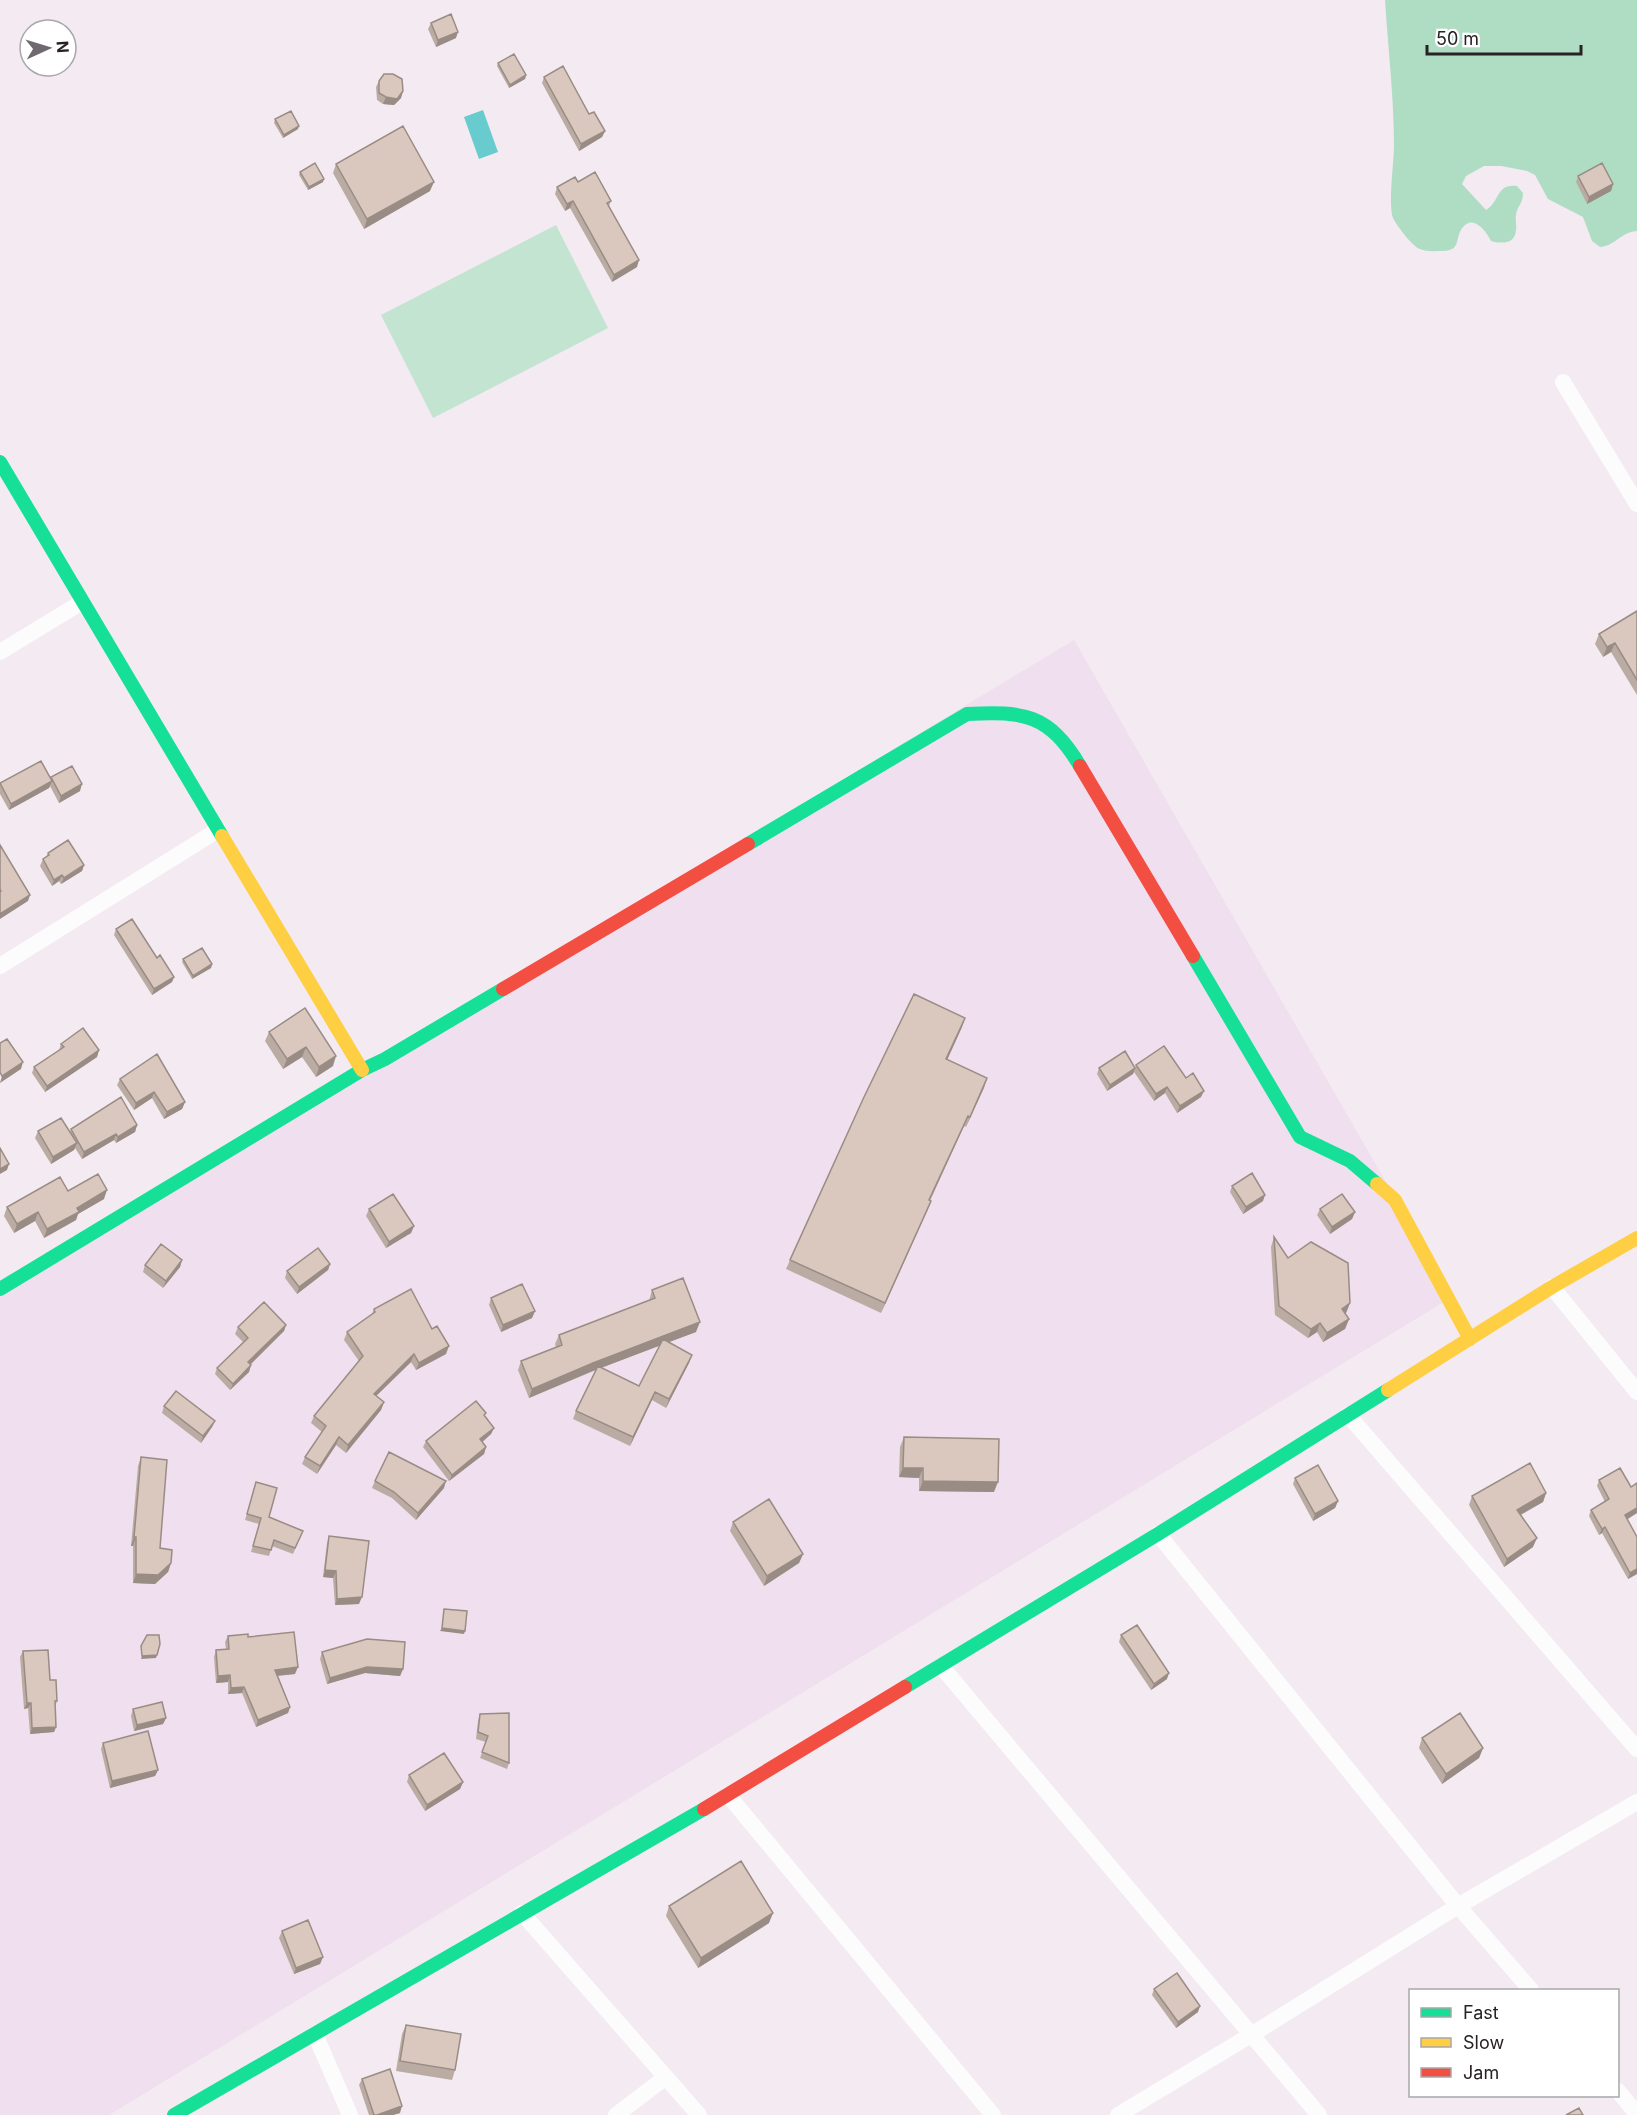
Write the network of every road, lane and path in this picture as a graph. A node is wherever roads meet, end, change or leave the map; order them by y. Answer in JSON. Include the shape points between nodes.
{"nodes":[{"id":1,"x":1563,"y":382,"type":"dead end"},
{"id":2,"x":0,"y":462,"type":"edge"},
{"id":3,"x":1637,"y":504,"type":"edge"},
{"id":4,"x":82,"y":602,"type":"junction"},
{"id":5,"x":0,"y":652,"type":"edge"},
{"id":6,"x":218,"y":830,"type":"junction"},
{"id":7,"x":0,"y":966,"type":"edge"},
{"id":8,"x":362,"y":1070,"type":"junction"},
{"id":9,"x":1637,"y":1238,"type":"edge"},
{"id":10,"x":1552,"y":1287,"type":"junction"},
{"id":11,"x":0,"y":1289,"type":"edge"},
{"id":12,"x":1470,"y":1338,"type":"junction"},
{"id":13,"x":1637,"y":1392,"type":"edge"},
{"id":14,"x":1348,"y":1415,"type":"junction"},
{"id":15,"x":1158,"y":1534,"type":"junction"},
{"id":16,"x":941,"y":1666,"type":"junction"},
{"id":17,"x":1637,"y":1749,"type":"edge"},
{"id":18,"x":728,"y":1796,"type":"junction"},
{"id":19,"x":1637,"y":1802,"type":"edge"},
{"id":20,"x":1458,"y":1906,"type":"junction"},
{"id":21,"x":522,"y":1913,"type":"junction"},
{"id":22,"x":1530,"y":1989,"type":"edge"},
{"id":23,"x":315,"y":2034,"type":"junction"},
{"id":24,"x":1251,"y":2035,"type":"junction"},
{"id":25,"x":666,"y":2077,"type":"junction"},
{"id":26,"x":1619,"y":2093,"type":"edge"},
{"id":27,"x":1637,"y":2114,"type":"edge"},
{"id":28,"x":174,"y":2115,"type":"edge"},
{"id":29,"x":350,"y":2115,"type":"edge"},
{"id":30,"x":616,"y":2115,"type":"edge"},
{"id":31,"x":699,"y":2115,"type":"edge"},
{"id":32,"x":993,"y":2115,"type":"edge"},
{"id":33,"x":1118,"y":2115,"type":"edge"},
{"id":34,"x":1319,"y":2115,"type":"edge"}],
"edges":[{"from":1,"to":3,"type":"street"},
{"from":2,"to":4,"type":"street"},
{"from":4,"to":5,"type":"street"},
{"from":4,"to":6,"type":"street"},
{"from":6,"to":7,"type":"street"},
{"from":6,"to":8,"type":"street"},
{"from":8,"to":11,"type":"street"},
{"from":8,"to":12,"type":"street","via":[[967,714],[1013,714],[1043,722],[1067,744],[1300,1137],[1350,1161],[1395,1200]]},
{"from":9,"to":10,"type":"street"},
{"from":10,"to":12,"type":"street"},
{"from":10,"to":13,"type":"street"},
{"from":12,"to":14,"type":"street"},
{"from":14,"to":15,"type":"street"},
{"from":14,"to":17,"type":"street"},
{"from":15,"to":16,"type":"street"},
{"from":15,"to":20,"type":"street"},
{"from":16,"to":18,"type":"street"},
{"from":16,"to":24,"type":"street"},
{"from":18,"to":21,"type":"street"},
{"from":18,"to":32,"type":"street"},
{"from":19,"to":20,"type":"street"},
{"from":20,"to":22,"type":"street"},
{"from":20,"to":24,"type":"street"},
{"from":21,"to":23,"type":"street"},
{"from":21,"to":25,"type":"street"},
{"from":23,"to":28,"type":"street"},
{"from":23,"to":29,"type":"street"},
{"from":24,"to":33,"type":"street"},
{"from":24,"to":34,"type":"street"},
{"from":25,"to":30,"type":"street"},
{"from":25,"to":31,"type":"street"},
{"from":26,"to":27,"type":"street"}]}
